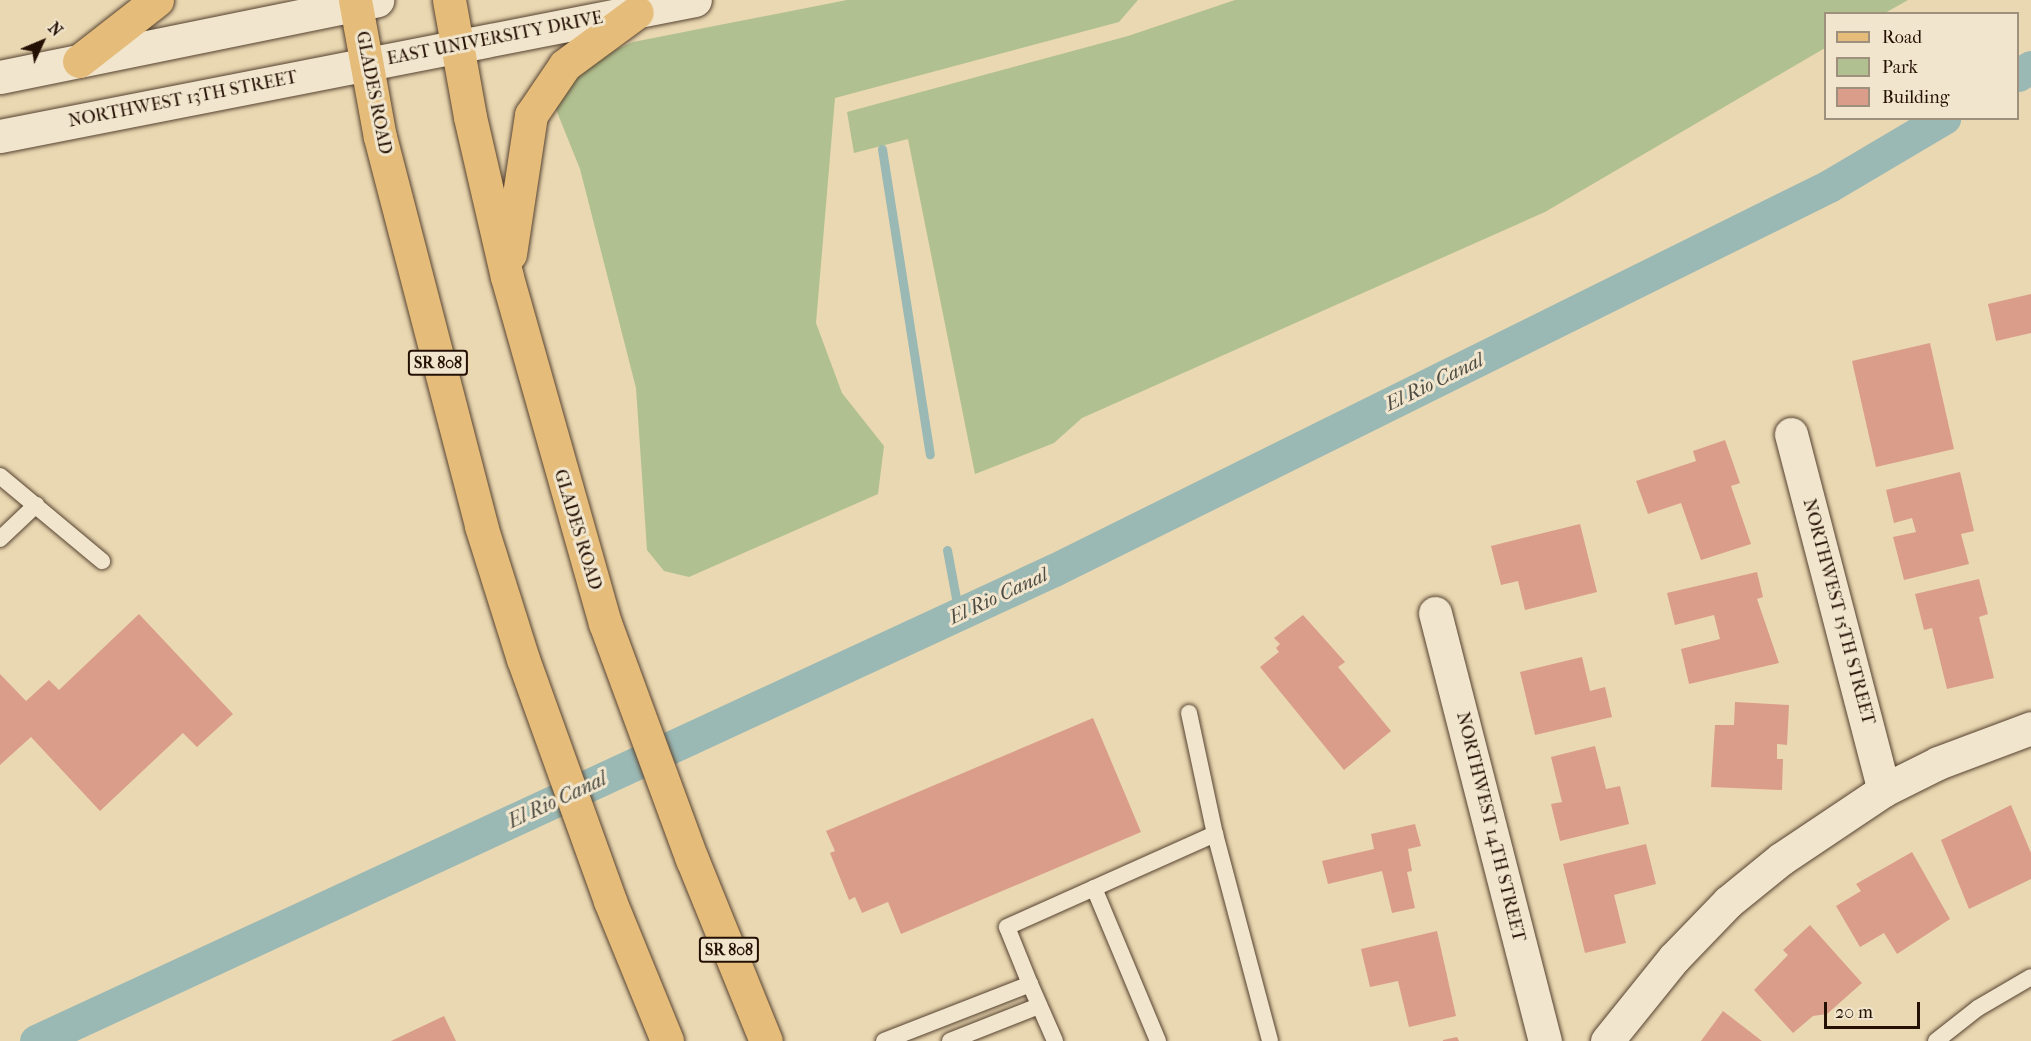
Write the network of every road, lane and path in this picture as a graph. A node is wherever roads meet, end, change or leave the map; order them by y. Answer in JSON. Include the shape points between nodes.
{"nodes":[{"id":1,"x":157,"y":0,"type":"edge"},
{"id":2,"x":449,"y":0,"type":"edge"},
{"id":3,"x":695,"y":0,"type":"edge"},
{"id":4,"x":363,"y":1,"type":"edge"},
{"id":5,"x":637,"y":12,"type":"junction"},
{"id":6,"x":458,"y":47,"type":"junction"},
{"id":7,"x":79,"y":61,"type":"junction"},
{"id":8,"x":367,"y":63,"type":"junction"},
{"id":9,"x":0,"y":77,"type":"edge"},
{"id":10,"x":0,"y":136,"type":"edge"},
{"id":11,"x":507,"y":277,"type":"junction"},
{"id":12,"x":1791,"y":434,"type":"dead end"},
{"id":13,"x":0,"y":476,"type":"edge"},
{"id":14,"x":36,"y":505,"type":"junction"},
{"id":15,"x":0,"y":538,"type":"edge"},
{"id":16,"x":102,"y":561,"type":"dead end"},
{"id":17,"x":1435,"y":613,"type":"dead end"},
{"id":18,"x":1189,"y":713,"type":"dead end"},
{"id":19,"x":2031,"y":728,"type":"edge"},
{"id":20,"x":1884,"y":790,"type":"junction"},
{"id":21,"x":1215,"y":834,"type":"junction"},
{"id":22,"x":1094,"y":888,"type":"junction"},
{"id":23,"x":2031,"y":977,"type":"edge"},
{"id":24,"x":1030,"y":984,"type":"junction"},
{"id":25,"x":1039,"y":1006,"type":"junction"},
{"id":26,"x":667,"y":1041,"type":"edge"},
{"id":27,"x":766,"y":1041,"type":"edge"},
{"id":28,"x":884,"y":1041,"type":"edge"},
{"id":29,"x":950,"y":1041,"type":"edge"},
{"id":30,"x":1055,"y":1041,"type":"edge"},
{"id":31,"x":1158,"y":1041,"type":"edge"},
{"id":32,"x":1270,"y":1041,"type":"edge"},
{"id":33,"x":1545,"y":1041,"type":"edge"},
{"id":34,"x":1607,"y":1041,"type":"edge"},
{"id":35,"x":1936,"y":1041,"type":"edge"}],
"edges":[{"from":1,"to":7,"type":"main road"},
{"from":2,"to":6,"type":"main road","name":"GLADES ROAD","number":"SR 808"},
{"from":3,"to":5,"type":"street","name":"EAST UNIVERSITY DRIVE"},
{"from":4,"to":7,"type":"street"},
{"from":4,"to":8,"type":"main road","name":"GLADES ROAD","number":"SR 808"},
{"from":5,"to":6,"type":"street","name":"EAST UNIVERSITY DRIVE"},
{"from":5,"to":11,"type":"main road","via":[[565,65],[531,115]]},
{"from":6,"to":8,"type":"street","name":"EAST UNIVERSITY DRIVE"},
{"from":6,"to":11,"type":"main road","name":"GLADES ROAD","number":"SR 808"},
{"from":7,"to":9,"type":"street"},
{"from":8,"to":10,"type":"street","name":"NORTHWEST 13TH STREET"},
{"from":8,"to":26,"type":"main road","name":"GLADES ROAD","number":"SR 808","via":[[380,136],[481,526],[523,659],[610,901]]},
{"from":11,"to":27,"type":"main road","name":"GLADES ROAD","number":"SR 808","via":[[605,623],[692,859]]},
{"from":12,"to":20,"type":"street","name":"NORTHWEST 15TH STREET"},
{"from":13,"to":14,"type":"lane"},
{"from":14,"to":15,"type":"lane"},
{"from":14,"to":16,"type":"lane"},
{"from":17,"to":33,"type":"street","name":"NORTHWEST 14TH STREET"},
{"from":18,"to":21,"type":"lane"},
{"from":19,"to":20,"type":"street","via":[[1938,763]]},
{"from":20,"to":34,"type":"street","via":[[1781,859],[1728,902],[1674,958]]},
{"from":21,"to":22,"type":"lane"},
{"from":21,"to":32,"type":"lane"},
{"from":22,"to":24,"type":"lane","via":[[1007,927]]},
{"from":22,"to":31,"type":"lane"},
{"from":23,"to":35,"type":"lane","via":[[1978,1008]]},
{"from":24,"to":25,"type":"lane"},
{"from":24,"to":28,"type":"lane"},
{"from":25,"to":29,"type":"lane"},
{"from":25,"to":30,"type":"lane"}]}
